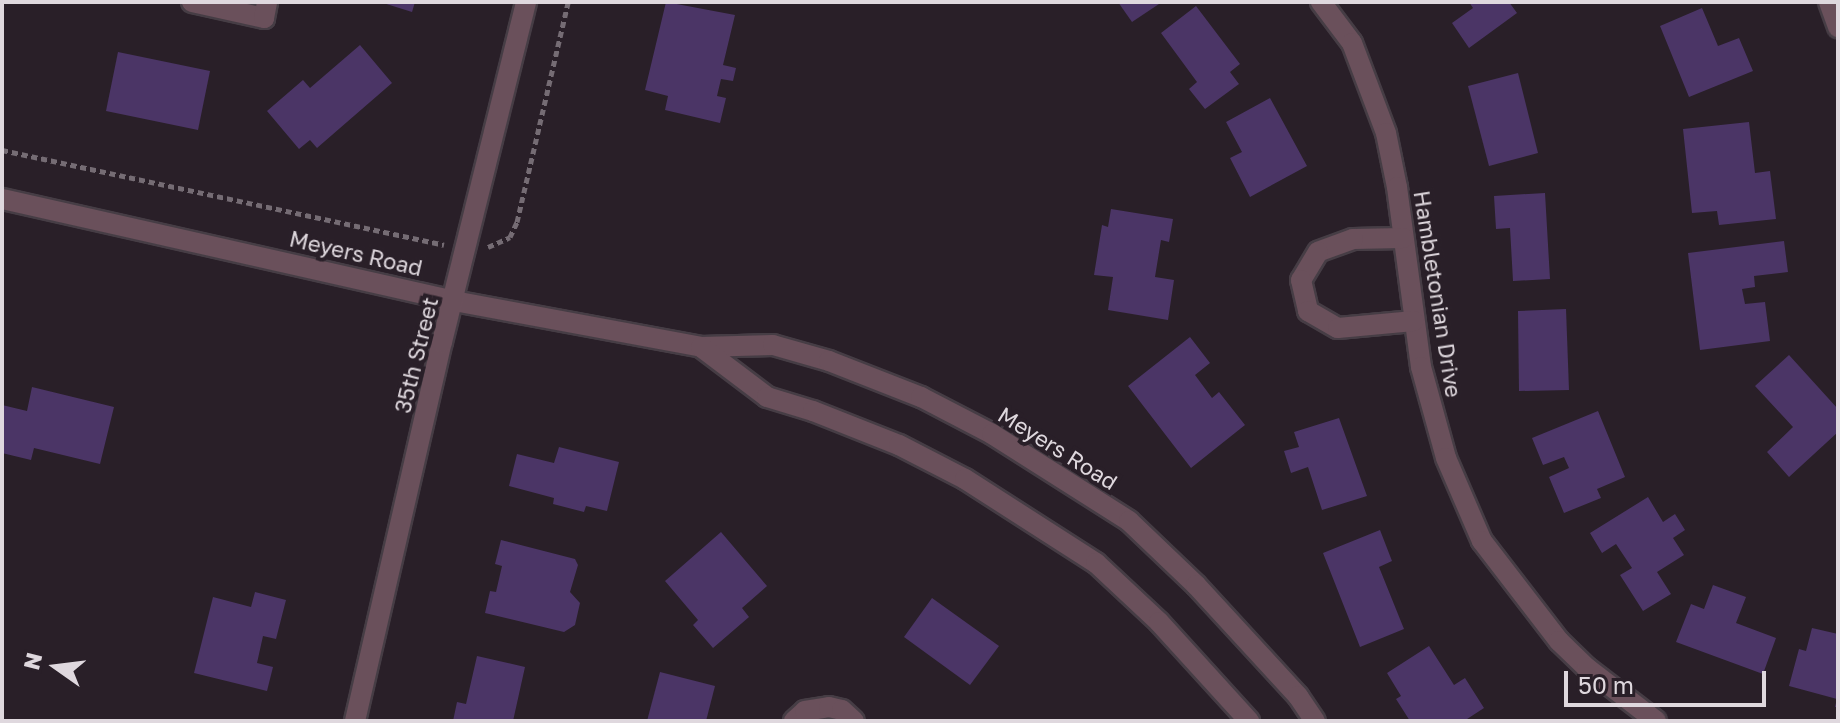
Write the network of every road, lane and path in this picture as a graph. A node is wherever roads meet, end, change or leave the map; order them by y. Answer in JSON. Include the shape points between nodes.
{"nodes":[{"id":1,"x":192,"y":2,"type":"edge"},
{"id":2,"x":267,"y":2,"type":"edge"},
{"id":3,"x":526,"y":2,"type":"edge"},
{"id":4,"x":568,"y":2,"type":"edge"},
{"id":5,"x":1321,"y":2,"type":"edge"},
{"id":6,"x":1829,"y":2,"type":"edge"},
{"id":7,"x":1838,"y":27,"type":"edge"},
{"id":8,"x":2,"y":150,"type":"edge"},
{"id":9,"x":2,"y":199,"type":"edge"},
{"id":10,"x":1403,"y":238,"type":"junction"},
{"id":11,"x":467,"y":251,"type":"junction"},
{"id":12,"x":454,"y":301,"type":"junction"},
{"id":13,"x":1414,"y":321,"type":"junction"},
{"id":14,"x":701,"y":347,"type":"junction"},
{"id":15,"x":355,"y":721,"type":"edge"},
{"id":16,"x":794,"y":721,"type":"edge"},
{"id":17,"x":854,"y":721,"type":"edge"},
{"id":18,"x":1249,"y":721,"type":"edge"},
{"id":19,"x":1315,"y":721,"type":"edge"},
{"id":20,"x":1656,"y":721,"type":"edge"}],
"edges":[{"from":1,"to":2,"type":"street","via":[[264,18]]},
{"from":3,"to":11,"type":"street","name":"35th Street"},
{"from":4,"to":11,"type":"path","via":[[514,231],[488,247]]},
{"from":5,"to":10,"type":"street","name":"Hambletonian Drive","via":[[1352,43],[1371,88],[1392,160]]},
{"from":6,"to":7,"type":"street"},
{"from":8,"to":11,"type":"path"},
{"from":9,"to":12,"type":"street","name":"Meyers Road"},
{"from":10,"to":13,"type":"street","name":"Hambletonian Drive"},
{"from":10,"to":13,"type":"street","via":[[1353,239],[1318,252],[1301,280],[1308,311],[1338,328]]},
{"from":11,"to":12,"type":"street","name":"35th Street"},
{"from":12,"to":14,"type":"street","name":"Meyers Road"},
{"from":12,"to":15,"type":"street","name":"35th Street"},
{"from":13,"to":20,"type":"street","name":"Hambletonian Drive","via":[[1434,422],[1482,541],[1559,641]]},
{"from":14,"to":18,"type":"street","name":"Meyers Road","via":[[767,397],[899,445],[965,479],[1096,563],[1159,622]]},
{"from":14,"to":19,"type":"street","name":"Meyers Road","via":[[773,345],[829,361],[921,397],[992,434],[1129,521],[1196,585]]},
{"from":16,"to":17,"type":"street","via":[[805,711],[829,707]]}]}
